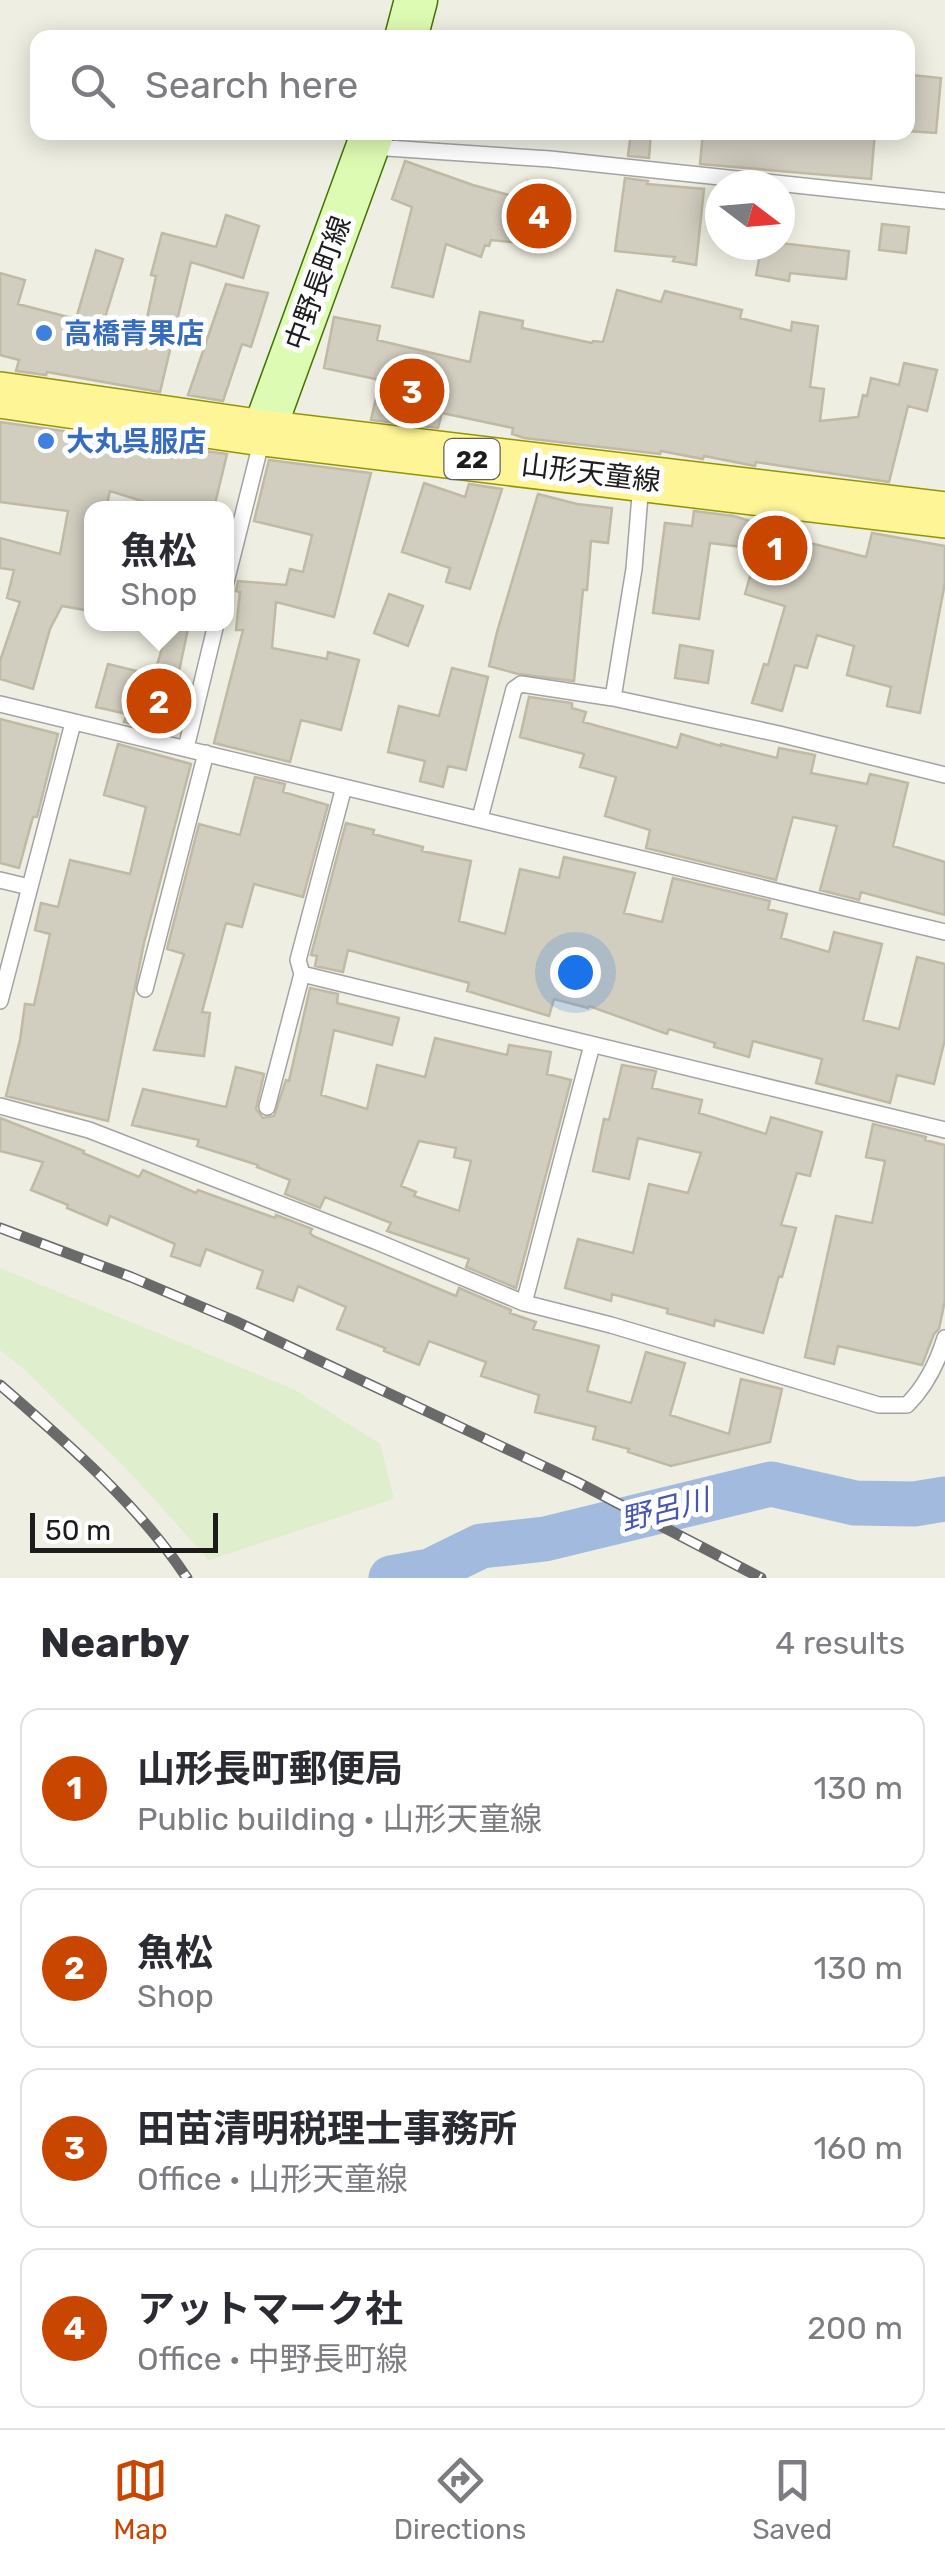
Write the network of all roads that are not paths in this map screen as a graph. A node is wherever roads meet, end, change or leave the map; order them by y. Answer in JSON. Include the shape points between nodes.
{"nodes":[{"id":1,"x":416,"y":0,"type":"edge"},
{"id":2,"x":408,"y":30,"type":"edge"},
{"id":3,"x":371,"y":140,"type":"edge"},
{"id":4,"x":945,"y":201,"type":"edge"},
{"id":5,"x":0,"y":396,"type":"edge"},
{"id":6,"x":263,"y":433,"type":"junction"},
{"id":7,"x":642,"y":479,"type":"junction"},
{"id":8,"x":945,"y":515,"type":"edge"},
{"id":9,"x":234,"y":550,"type":"edge"},
{"id":10,"x":214,"y":631,"type":"edge"},
{"id":11,"x":614,"y":698,"type":"junction"},
{"id":12,"x":0,"y":704,"type":"edge"},
{"id":13,"x":73,"y":723,"type":"junction"},
{"id":14,"x":186,"y":748,"type":"junction"},
{"id":15,"x":206,"y":754,"type":"junction"},
{"id":16,"x":945,"y":774,"type":"edge"},
{"id":17,"x":344,"y":786,"type":"junction"},
{"id":18,"x":480,"y":818,"type":"junction"},
{"id":19,"x":0,"y":880,"type":"edge"},
{"id":20,"x":28,"y":887,"type":"junction"},
{"id":21,"x":945,"y":932,"type":"edge"},
{"id":22,"x":302,"y":974,"type":"junction"},
{"id":23,"x":145,"y":989,"type":"dead end"},
{"id":24,"x":0,"y":1001,"type":"edge"},
{"id":25,"x":592,"y":1046,"type":"junction"},
{"id":26,"x":0,"y":1106,"type":"edge"},
{"id":27,"x":267,"y":1106,"type":"dead end"},
{"id":28,"x":945,"y":1130,"type":"edge"},
{"id":29,"x":524,"y":1303,"type":"junction"},
{"id":30,"x":945,"y":1338,"type":"edge"}],
"edges":[{"from":1,"to":2,"type":"main road"},
{"from":3,"to":4,"type":"lane"},
{"from":3,"to":6,"type":"main road","name":"中野長町線"},
{"from":5,"to":6,"type":"main road","name":"山形天童線","number":"22"},
{"from":6,"to":7,"type":"main road","name":"山形天童線","number":"22"},
{"from":6,"to":9,"type":"lane"},
{"from":7,"to":8,"type":"main road","name":"山形天童線","number":"22"},
{"from":7,"to":11,"type":"lane"},
{"from":10,"to":14,"type":"lane"},
{"from":11,"to":16,"type":"lane"},
{"from":11,"to":18,"type":"lane","via":[[521,684],[514,690]]},
{"from":12,"to":13,"type":"lane"},
{"from":13,"to":14,"type":"lane"},
{"from":13,"to":20,"type":"lane"},
{"from":14,"to":15,"type":"lane"},
{"from":15,"to":17,"type":"lane"},
{"from":15,"to":23,"type":"lane"},
{"from":17,"to":18,"type":"lane"},
{"from":17,"to":22,"type":"lane","via":[[298,960]]},
{"from":18,"to":21,"type":"lane"},
{"from":19,"to":20,"type":"lane"},
{"from":20,"to":24,"type":"lane"},
{"from":22,"to":25,"type":"lane"},
{"from":22,"to":27,"type":"lane"},
{"from":25,"to":28,"type":"lane"},
{"from":25,"to":29,"type":"lane"},
{"from":26,"to":29,"type":"lane","via":[[89,1130]]},
{"from":29,"to":30,"type":"lane","via":[[878,1406],[907,1405],[921,1391]]}]}
